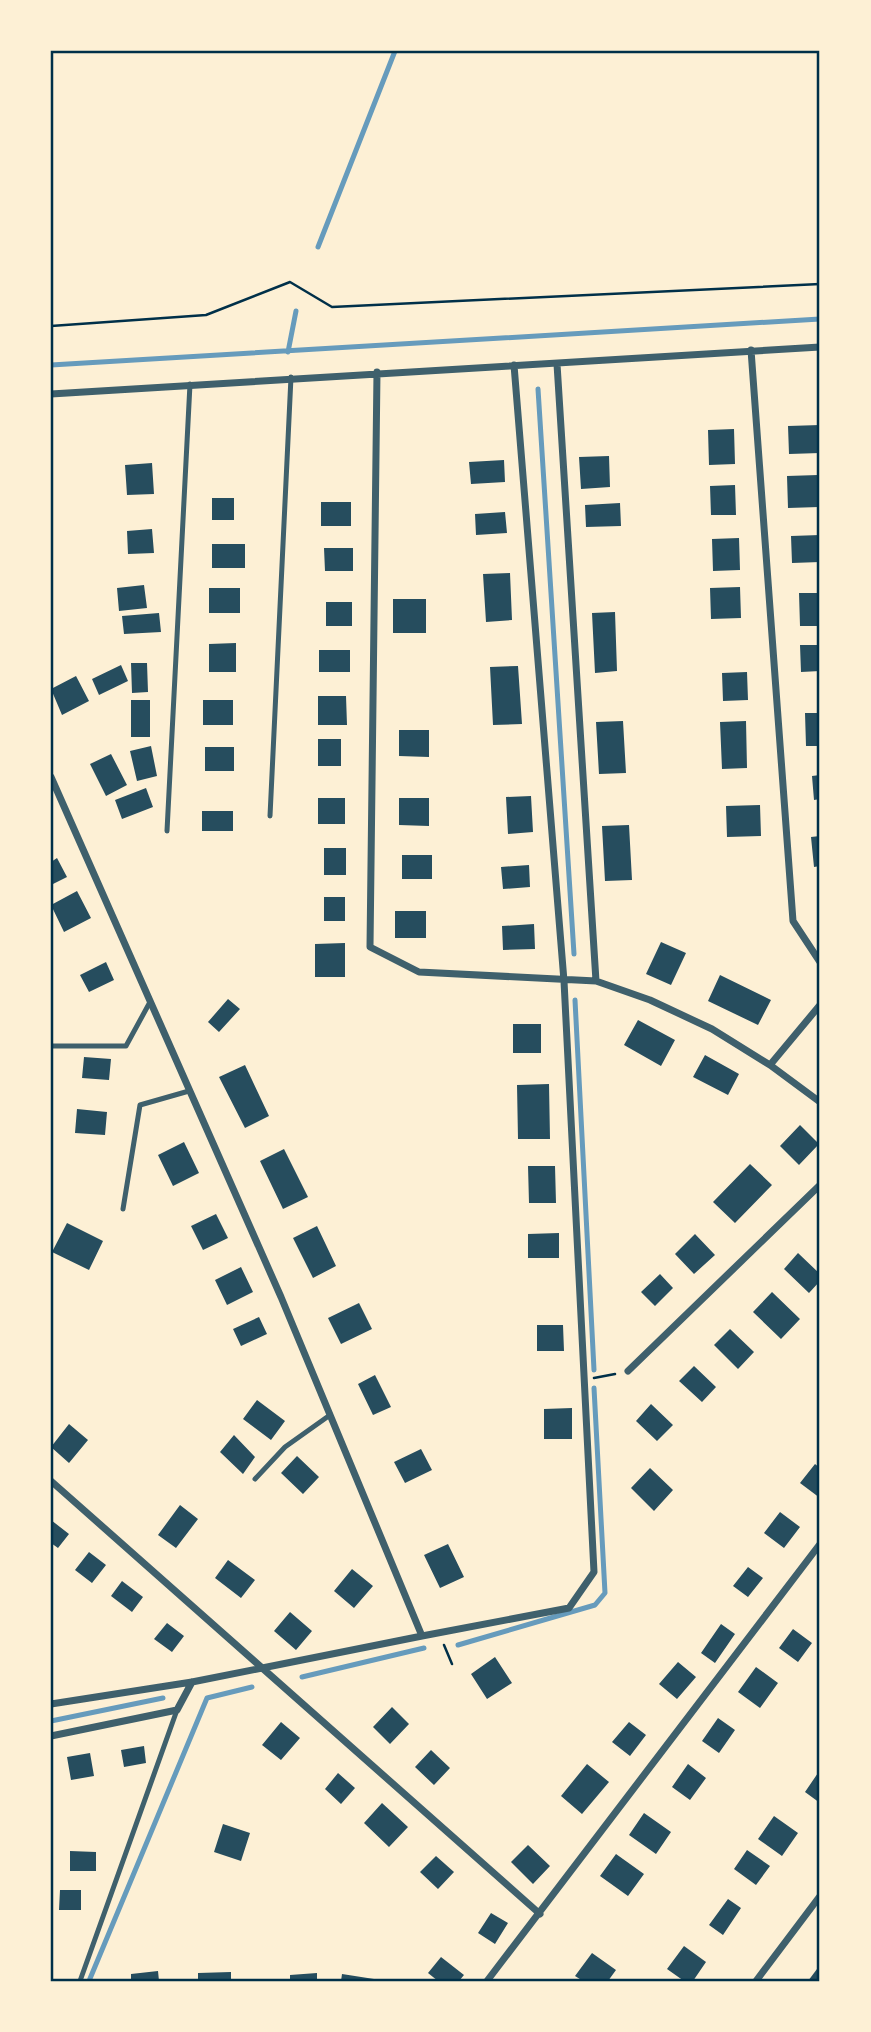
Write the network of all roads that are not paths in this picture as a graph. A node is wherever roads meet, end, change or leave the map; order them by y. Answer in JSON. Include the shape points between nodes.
{"nodes":[{"id":1,"x":820,"y":347,"type":"edge"},
{"id":2,"x":751,"y":350,"type":"junction"},
{"id":3,"x":556,"y":364,"type":"junction"},
{"id":4,"x":514,"y":365,"type":"junction"},
{"id":5,"x":377,"y":372,"type":"junction"},
{"id":6,"x":291,"y":377,"type":"junction"},
{"id":7,"x":191,"y":384,"type":"junction"},
{"id":8,"x":51,"y":394,"type":"edge"},
{"id":9,"x":51,"y":777,"type":"edge"},
{"id":10,"x":270,"y":816,"type":"dead end"},
{"id":11,"x":167,"y":831,"type":"dead end"},
{"id":12,"x":820,"y":962,"type":"edge"},
{"id":13,"x":564,"y":981,"type":"junction"},
{"id":14,"x":596,"y":981,"type":"junction"},
{"id":15,"x":150,"y":1002,"type":"junction"},
{"id":16,"x":820,"y":1004,"type":"edge"},
{"id":17,"x":51,"y":1046,"type":"edge"},
{"id":18,"x":770,"y":1065,"type":"junction"},
{"id":19,"x":189,"y":1091,"type":"junction"},
{"id":20,"x":820,"y":1102,"type":"edge"},
{"id":21,"x":820,"y":1185,"type":"edge"},
{"id":22,"x":123,"y":1209,"type":"dead end"},
{"id":23,"x":628,"y":1371,"type":"road end"},
{"id":24,"x":330,"y":1415,"type":"junction"},
{"id":25,"x":255,"y":1479,"type":"dead end"},
{"id":26,"x":51,"y":1482,"type":"edge"},
{"id":27,"x":820,"y":1544,"type":"edge"},
{"id":28,"x":422,"y":1636,"type":"junction"},
{"id":29,"x":262,"y":1666,"type":"junction"},
{"id":30,"x":192,"y":1682,"type":"junction"},
{"id":31,"x":51,"y":1703,"type":"edge"},
{"id":32,"x":177,"y":1710,"type":"junction"},
{"id":33,"x":51,"y":1736,"type":"edge"},
{"id":34,"x":820,"y":1896,"type":"edge"},
{"id":35,"x":540,"y":1914,"type":"junction"},
{"id":36,"x":80,"y":1981,"type":"edge"},
{"id":37,"x":487,"y":1981,"type":"edge"},
{"id":38,"x":756,"y":1981,"type":"edge"}],
"edges":[{"from":1,"to":2,"type":"street"},
{"from":2,"to":3,"type":"street"},
{"from":2,"to":12,"type":"street","via":[[793,921]]},
{"from":3,"to":4,"type":"street"},
{"from":3,"to":14,"type":"street"},
{"from":4,"to":5,"type":"street"},
{"from":4,"to":13,"type":"street"},
{"from":5,"to":6,"type":"street"},
{"from":5,"to":13,"type":"street","via":[[370,947],[419,972]]},
{"from":6,"to":7,"type":"street"},
{"from":6,"to":10,"type":"lane"},
{"from":7,"to":8,"type":"street"},
{"from":7,"to":11,"type":"lane"},
{"from":9,"to":15,"type":"street"},
{"from":13,"to":14,"type":"street"},
{"from":13,"to":28,"type":"street","via":[[594,1572],[569,1608]]},
{"from":14,"to":18,"type":"street","via":[[712,1029]]},
{"from":15,"to":17,"type":"lane","via":[[126,1046]]},
{"from":15,"to":19,"type":"street"},
{"from":16,"to":18,"type":"street"},
{"from":18,"to":20,"type":"street"},
{"from":19,"to":22,"type":"lane","via":[[140,1105]]},
{"from":19,"to":24,"type":"street"},
{"from":21,"to":23,"type":"street"},
{"from":24,"to":25,"type":"lane","via":[[285,1447]]},
{"from":24,"to":28,"type":"street"},
{"from":26,"to":29,"type":"street"},
{"from":27,"to":35,"type":"street"},
{"from":28,"to":29,"type":"street"},
{"from":29,"to":30,"type":"street"},
{"from":29,"to":35,"type":"street"},
{"from":30,"to":31,"type":"street"},
{"from":30,"to":32,"type":"street"},
{"from":32,"to":33,"type":"street"},
{"from":32,"to":36,"type":"lane"},
{"from":34,"to":38,"type":"street"},
{"from":35,"to":37,"type":"street"}]}
